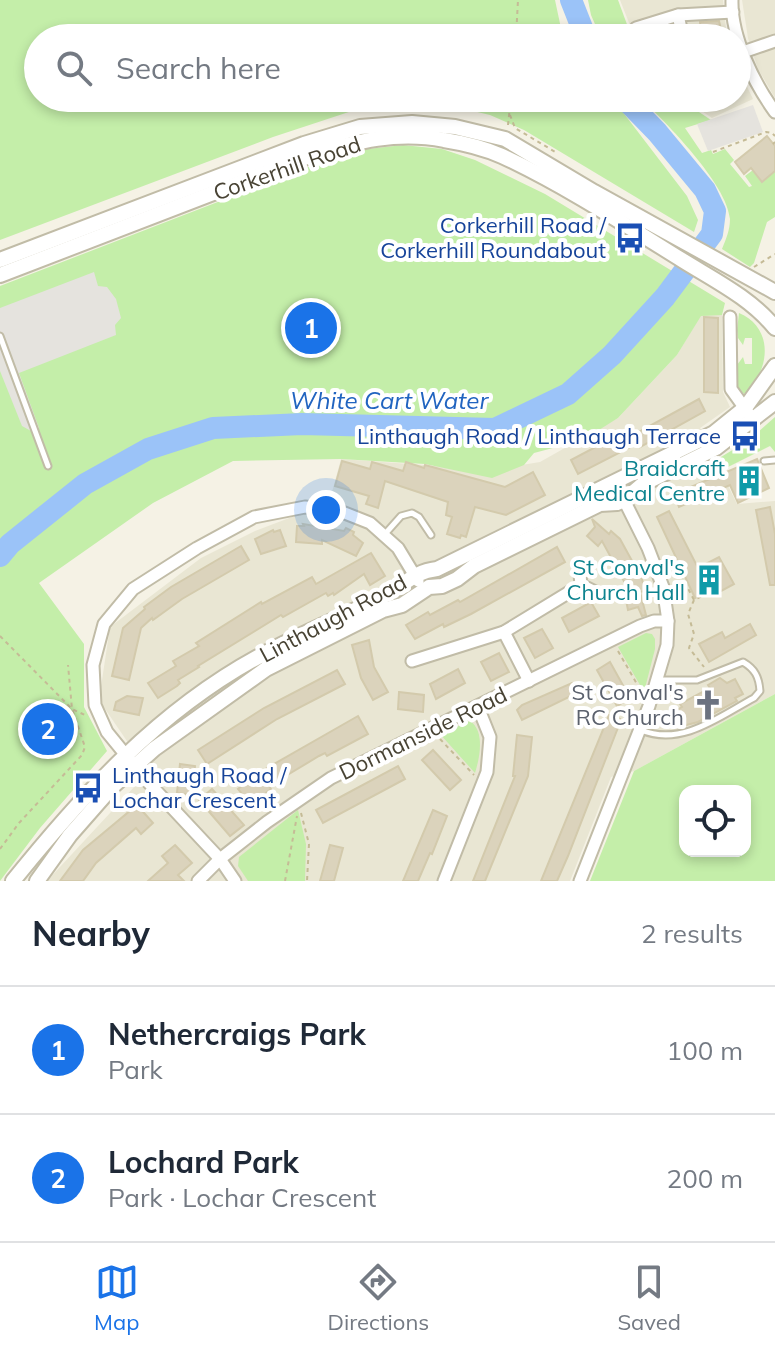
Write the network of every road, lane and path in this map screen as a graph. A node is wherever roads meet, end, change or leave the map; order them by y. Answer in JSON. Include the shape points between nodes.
{"nodes":[{"id":1,"x":518,"y":0,"type":"edge"},
{"id":2,"x":733,"y":6,"type":"edge"},
{"id":3,"x":678,"y":15,"type":"junction"},
{"id":4,"x":517,"y":24,"type":"edge"},
{"id":5,"x":649,"y":24,"type":"edge"},
{"id":6,"x":680,"y":24,"type":"edge"},
{"id":7,"x":775,"y":41,"type":"edge"},
{"id":8,"x":751,"y":49,"type":"edge"},
{"id":9,"x":751,"y":73,"type":"edge"},
{"id":10,"x":510,"y":112,"type":"edge"},
{"id":11,"x":775,"y":112,"type":"edge"},
{"id":12,"x":510,"y":115,"type":"dead end"},
{"id":13,"x":775,"y":136,"type":"edge"},
{"id":14,"x":713,"y":152,"type":"dead end"},
{"id":15,"x":703,"y":253,"type":"junction"},
{"id":16,"x":775,"y":254,"type":"edge"},
{"id":17,"x":0,"y":260,"type":"edge"},
{"id":18,"x":694,"y":268,"type":"junction"},
{"id":19,"x":747,"y":273,"type":"junction"},
{"id":20,"x":0,"y":275,"type":"edge"},
{"id":21,"x":775,"y":291,"type":"edge"},
{"id":22,"x":730,"y":317,"type":"dead end"},
{"id":23,"x":775,"y":328,"type":"edge"},
{"id":24,"x":0,"y":336,"type":"edge"},
{"id":25,"x":775,"y":366,"type":"edge"},
{"id":26,"x":775,"y":402,"type":"edge"},
{"id":27,"x":749,"y":414,"type":"junction"},
{"id":28,"x":775,"y":460,"type":"edge"},
{"id":29,"x":764,"y":461,"type":"dead end"},
{"id":30,"x":48,"y":466,"type":"dead end"},
{"id":31,"x":615,"y":482,"type":"junction"},
{"id":32,"x":624,"y":500,"type":"junction"},
{"id":33,"x":384,"y":535,"type":"junction"},
{"id":34,"x":431,"y":535,"type":"dead end"},
{"id":35,"x":579,"y":564,"type":"dead end"},
{"id":36,"x":414,"y":575,"type":"junction"},
{"id":37,"x":681,"y":575,"type":"dead end"},
{"id":38,"x":581,"y":585,"type":"junction"},
{"id":39,"x":688,"y":588,"type":"junction"},
{"id":40,"x":423,"y":589,"type":"junction"},
{"id":41,"x":597,"y":593,"type":"dead end"},
{"id":42,"x":672,"y":594,"type":"dead end"},
{"id":43,"x":706,"y":594,"type":"dead end"},
{"id":44,"x":694,"y":600,"type":"junction"},
{"id":45,"x":668,"y":621,"type":"junction"},
{"id":46,"x":504,"y":632,"type":"junction"},
{"id":47,"x":0,"y":636,"type":"edge"},
{"id":48,"x":612,"y":640,"type":"junction"},
{"id":49,"x":412,"y":661,"type":"dead end"},
{"id":50,"x":68,"y":665,"type":"dead end"},
{"id":51,"x":708,"y":675,"type":"junction"},
{"id":52,"x":659,"y":680,"type":"junction"},
{"id":53,"x":529,"y":681,"type":"junction"},
{"id":54,"x":649,"y":706,"type":"junction"},
{"id":55,"x":478,"y":707,"type":"junction"},
{"id":56,"x":72,"y":709,"type":"junction"},
{"id":57,"x":103,"y":724,"type":"junction"},
{"id":58,"x":640,"y":729,"type":"junction"},
{"id":59,"x":441,"y":741,"type":"dead end"},
{"id":60,"x":124,"y":754,"type":"junction"},
{"id":61,"x":135,"y":767,"type":"junction"},
{"id":62,"x":483,"y":782,"type":"junction"},
{"id":63,"x":0,"y":849,"type":"edge"},
{"id":64,"x":220,"y":859,"type":"junction"},
{"id":65,"x":13,"y":881,"type":"edge"},
{"id":66,"x":37,"y":881,"type":"edge"},
{"id":67,"x":198,"y":881,"type":"edge"},
{"id":68,"x":235,"y":881,"type":"edge"},
{"id":69,"x":285,"y":881,"type":"edge"},
{"id":70,"x":307,"y":881,"type":"edge"},
{"id":71,"x":444,"y":881,"type":"edge"},
{"id":72,"x":580,"y":881,"type":"edge"}],
"edges":[{"from":1,"to":4,"type":"path"},
{"from":2,"to":3,"type":"street"},
{"from":3,"to":5,"type":"street"},
{"from":3,"to":6,"type":"street"},
{"from":7,"to":8,"type":"street"},
{"from":9,"to":11,"type":"street"},
{"from":10,"to":12,"type":"path"},
{"from":13,"to":14,"type":"path","via":[[766,132]]},
{"from":15,"to":17,"type":"street","name":"Corkerhill Road","via":[[505,139],[412,123],[360,127],[304,144]]},
{"from":15,"to":18,"type":"street"},
{"from":15,"to":19,"type":"street","name":"Corkerhill Road"},
{"from":16,"to":19,"type":"path"},
{"from":18,"to":20,"type":"street","name":"Corkerhill Road","via":[[501,156],[440,139],[397,136],[358,140],[312,155]]},
{"from":18,"to":23,"type":"street","name":"Corkerhill Road","via":[[753,305]]},
{"from":19,"to":21,"type":"street","name":"Corkerhill Road"},
{"from":22,"to":27,"type":"street","via":[[731,389]]},
{"from":24,"to":30,"type":"lane"},
{"from":25,"to":27,"type":"street","name":"Linthaugh Road"},
{"from":26,"to":27,"type":"street","name":"Linthaugh Road"},
{"from":27,"to":31,"type":"street","name":"Linthaugh Road"},
{"from":27,"to":32,"type":"street","name":"Linthaugh Road","via":[[716,448],[643,484]]},
{"from":28,"to":29,"type":"lane"},
{"from":31,"to":32,"type":"street"},
{"from":31,"to":36,"type":"street","name":"Linthaugh Road","via":[[437,569]]},
{"from":32,"to":40,"type":"street","name":"Linthaugh Road","via":[[600,504],[457,579]]},
{"from":32,"to":45,"type":"street","via":[[657,569]]},
{"from":33,"to":34,"type":"lane","via":[[401,516],[412,513]]},
{"from":33,"to":36,"type":"street"},
{"from":33,"to":57,"type":"street","via":[[370,523],[337,510],[305,507],[254,517],[133,589],[104,624],[93,665],[95,705]]},
{"from":35,"to":38,"type":"street"},
{"from":36,"to":40,"type":"street"},
{"from":36,"to":60,"type":"street","name":"Linthaugh Road","via":[[226,676]]},
{"from":37,"to":39,"type":"path"},
{"from":38,"to":41,"type":"street"},
{"from":38,"to":46,"type":"street"},
{"from":39,"to":42,"type":"path"},
{"from":39,"to":44,"type":"path"},
{"from":40,"to":61,"type":"street","name":"Linthaugh Road","via":[[402,605],[266,669]]},
{"from":43,"to":44,"type":"path"},
{"from":44,"to":51,"type":"path","via":[[688,614],[694,634],[689,648]]},
{"from":45,"to":48,"type":"street","name":"Dormanside Road","via":[[654,621]]},
{"from":45,"to":52,"type":"street"},
{"from":46,"to":49,"type":"street"},
{"from":46,"to":53,"type":"street"},
{"from":47,"to":56,"type":"path"},
{"from":48,"to":53,"type":"street","name":"Dormanside Road"},
{"from":48,"to":54,"type":"path"},
{"from":50,"to":56,"type":"path"},
{"from":51,"to":52,"type":"lane","via":[[684,682]]},
{"from":51,"to":58,"type":"lane","via":[[743,662],[760,680],[760,691],[694,730],[660,736]]},
{"from":52,"to":54,"type":"street"},
{"from":53,"to":55,"type":"street","name":"Dormanside Road"},
{"from":54,"to":58,"type":"street"},
{"from":55,"to":62,"type":"street","via":[[490,737]]},
{"from":55,"to":64,"type":"street","name":"Dormanside Road","via":[[331,778]]},
{"from":56,"to":57,"type":"path"},
{"from":56,"to":63,"type":"path","via":[[85,747],[82,755]]},
{"from":57,"to":60,"type":"street"},
{"from":58,"to":72,"type":"street"},
{"from":59,"to":62,"type":"path"},
{"from":60,"to":61,"type":"street"},
{"from":60,"to":65,"type":"street","name":"Linthaugh Road"},
{"from":61,"to":64,"type":"street"},
{"from":61,"to":66,"type":"street","name":"Linthaugh Road","via":[[79,825]]},
{"from":62,"to":71,"type":"street"},
{"from":64,"to":67,"type":"street","name":"Dormanside Road"},
{"from":64,"to":68,"type":"street"},
{"from":69,"to":70,"type":"path","via":[[299,807],[309,844]]}]}
